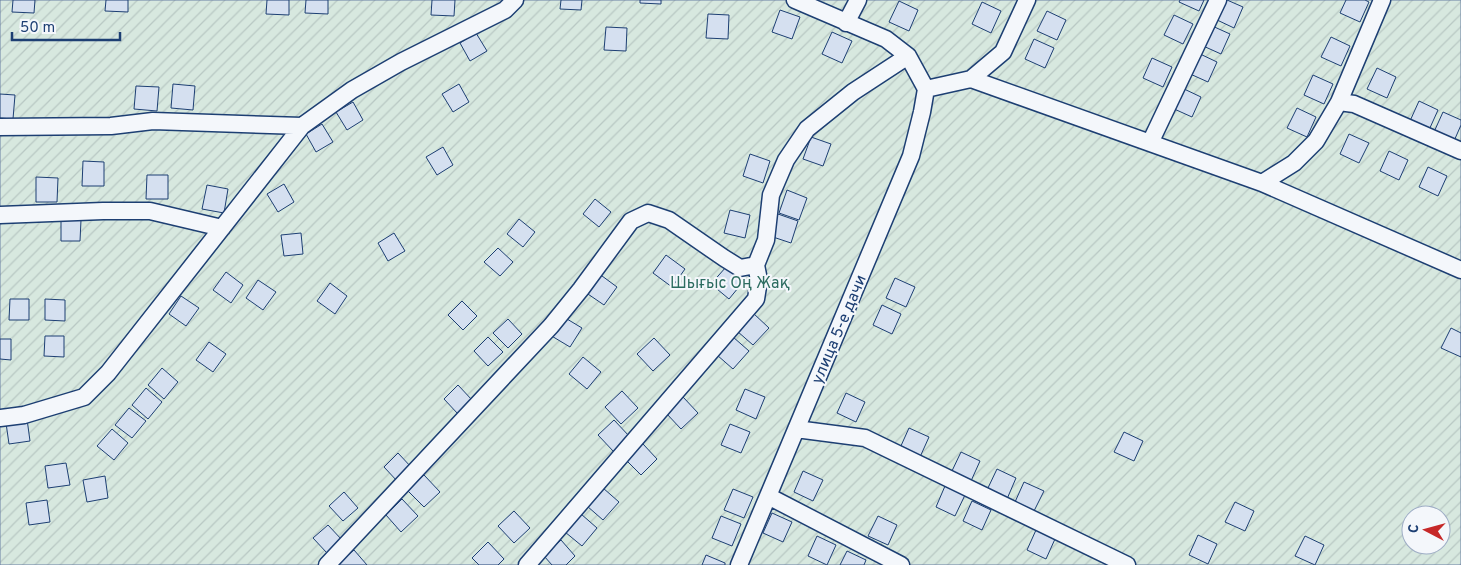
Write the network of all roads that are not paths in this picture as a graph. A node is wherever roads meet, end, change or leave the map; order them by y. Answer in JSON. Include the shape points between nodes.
{"nodes":[{"id":1,"x":515,"y":0,"type":"edge"},
{"id":2,"x":795,"y":0,"type":"edge"},
{"id":3,"x":858,"y":0,"type":"edge"},
{"id":4,"x":1027,"y":0,"type":"edge"},
{"id":5,"x":1218,"y":0,"type":"edge"},
{"id":6,"x":1382,"y":0,"type":"edge"},
{"id":7,"x":846,"y":23,"type":"junction"},
{"id":8,"x":908,"y":56,"type":"junction"},
{"id":9,"x":970,"y":80,"type":"junction"},
{"id":10,"x":926,"y":89,"type":"junction"},
{"id":11,"x":1339,"y":102,"type":"junction"},
{"id":12,"x":302,"y":126,"type":"junction"},
{"id":13,"x":0,"y":127,"type":"edge"},
{"id":14,"x":1150,"y":143,"type":"junction"},
{"id":15,"x":1461,"y":151,"type":"edge"},
{"id":16,"x":1262,"y":183,"type":"junction"},
{"id":17,"x":0,"y":215,"type":"edge"},
{"id":18,"x":222,"y":228,"type":"junction"},
{"id":19,"x":756,"y":265,"type":"junction"},
{"id":20,"x":1461,"y":270,"type":"edge"},
{"id":21,"x":0,"y":418,"type":"edge"},
{"id":22,"x":796,"y":429,"type":"junction"},
{"id":23,"x":768,"y":496,"type":"junction"},
{"id":24,"x":327,"y":565,"type":"edge"},
{"id":25,"x":527,"y":565,"type":"edge"},
{"id":26,"x":739,"y":565,"type":"edge"},
{"id":27,"x":901,"y":565,"type":"edge"},
{"id":28,"x":1128,"y":565,"type":"edge"}],
"edges":[{"from":1,"to":12,"type":"street","via":[[505,10],[352,90]]},
{"from":2,"to":7,"type":"street"},
{"from":3,"to":7,"type":"street"},
{"from":4,"to":9,"type":"street","via":[[1004,52]]},
{"from":5,"to":14,"type":"street"},
{"from":6,"to":11,"type":"street"},
{"from":7,"to":8,"type":"street","via":[[886,39]]},
{"from":8,"to":10,"type":"street"},
{"from":8,"to":19,"type":"street","via":[[853,92],[807,129],[786,160],[771,195],[766,240]]},
{"from":9,"to":10,"type":"street"},
{"from":9,"to":14,"type":"street"},
{"from":10,"to":22,"type":"street","name":"улица 5-е дачи","via":[[911,156]]},
{"from":11,"to":15,"type":"street","via":[[1354,104]]},
{"from":11,"to":16,"type":"street","via":[[1316,141],[1294,163]]},
{"from":12,"to":13,"type":"street","via":[[153,121],[111,126]]},
{"from":12,"to":18,"type":"street"},
{"from":14,"to":16,"type":"street"},
{"from":16,"to":20,"type":"street"},
{"from":17,"to":18,"type":"street","via":[[150,211]]},
{"from":18,"to":21,"type":"street","via":[[108,374],[84,396],[24,416]]},
{"from":19,"to":24,"type":"street","via":[[740,268],[669,220],[648,213],[631,221],[551,326]]},
{"from":19,"to":25,"type":"street","via":[[759,280],[756,299]]},
{"from":22,"to":23,"type":"street","name":"улица 5-е дачи"},
{"from":22,"to":28,"type":"street","via":[[865,438]]},
{"from":23,"to":26,"type":"street","name":"улица 5-е дачи"},
{"from":23,"to":27,"type":"street"}]}
